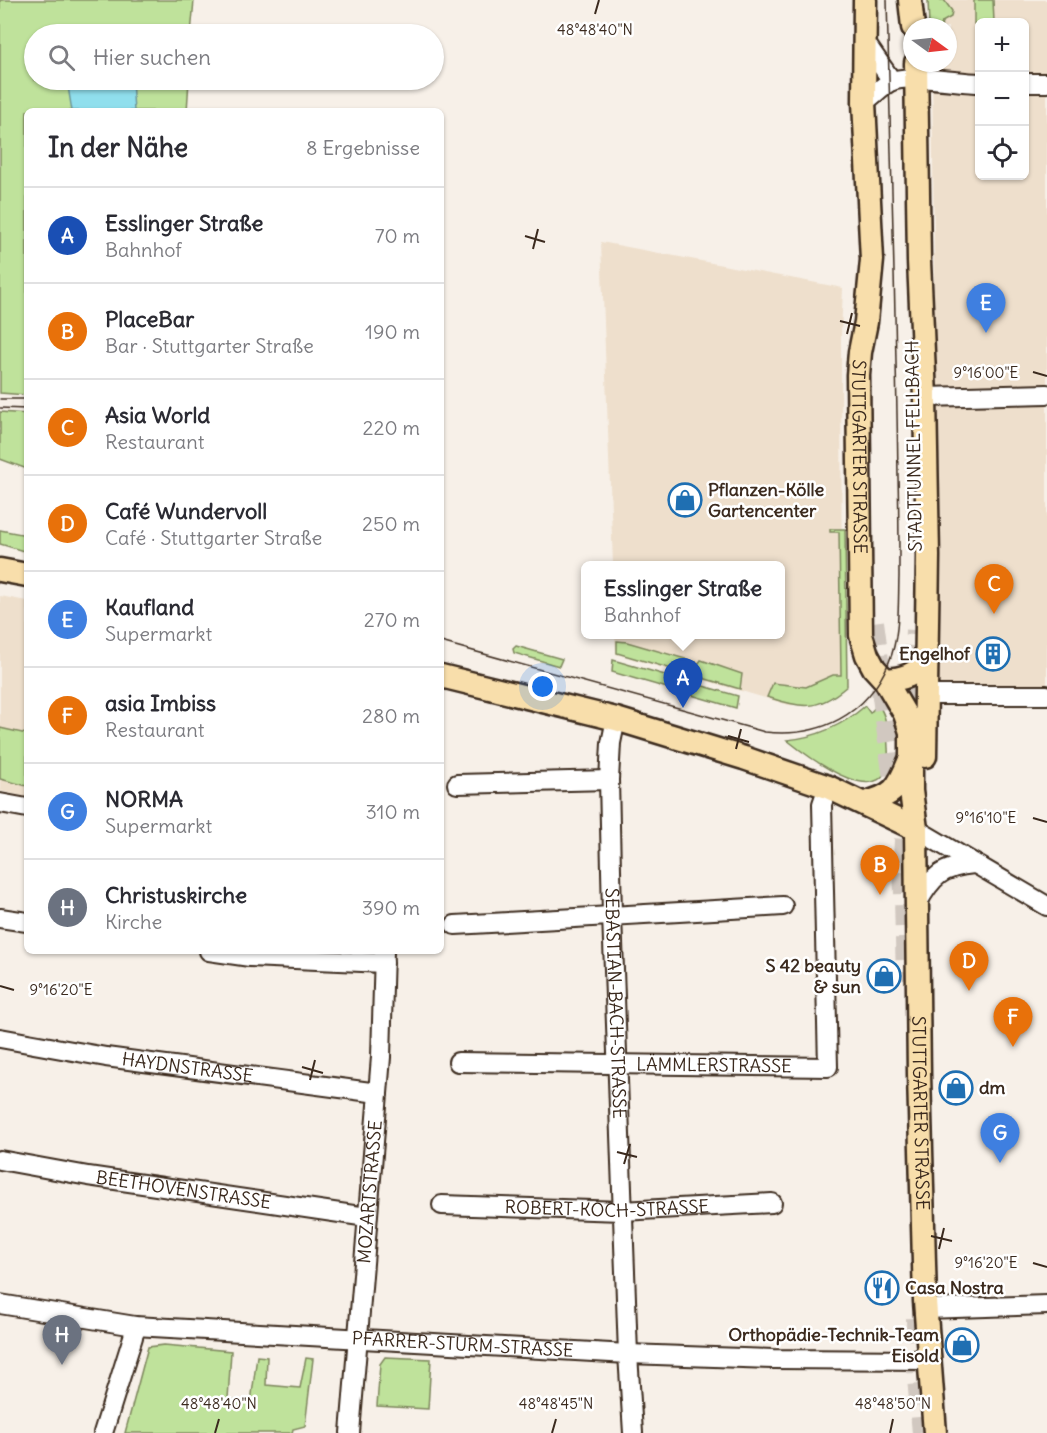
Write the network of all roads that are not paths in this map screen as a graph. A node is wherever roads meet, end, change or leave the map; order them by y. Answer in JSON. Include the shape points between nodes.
{"nodes":[{"id":1,"x":865,"y":0,"type":"edge"},
{"id":2,"x":910,"y":0,"type":"edge"},
{"id":3,"x":915,"y":0,"type":"edge"},
{"id":4,"x":913,"y":18,"type":"edge"},
{"id":5,"x":914,"y":18,"type":"edge"},
{"id":6,"x":865,"y":42,"type":"junction"},
{"id":7,"x":914,"y":72,"type":"edge"},
{"id":8,"x":916,"y":72,"type":"edge"},
{"id":9,"x":921,"y":72,"type":"edge"},
{"id":10,"x":975,"y":82,"type":"edge"},
{"id":11,"x":1029,"y":83,"type":"edge"},
{"id":12,"x":1047,"y":83,"type":"edge"},
{"id":13,"x":879,"y":90,"type":"junction"},
{"id":14,"x":872,"y":260,"type":"junction"},
{"id":15,"x":919,"y":261,"type":"junction"},
{"id":16,"x":1047,"y":394,"type":"edge"},
{"id":17,"x":925,"y":398,"type":"junction"},
{"id":18,"x":0,"y":570,"type":"edge"},
{"id":19,"x":24,"y":574,"type":"edge"},
{"id":20,"x":873,"y":622,"type":"tunnel mouth"},
{"id":21,"x":916,"y":630,"type":"tunnel mouth"},
{"id":22,"x":927,"y":661,"type":"junction"},
{"id":23,"x":444,"y":677,"type":"edge"},
{"id":24,"x":885,"y":680,"type":"junction"},
{"id":25,"x":926,"y":695,"type":"junction"},
{"id":26,"x":1047,"y":695,"type":"edge"},
{"id":27,"x":616,"y":719,"type":"junction"},
{"id":28,"x":911,"y":758,"type":"junction"},
{"id":29,"x":609,"y":780,"type":"junction"},
{"id":30,"x":457,"y":784,"type":"dead end"},
{"id":31,"x":825,"y":795,"type":"junction"},
{"id":32,"x":0,"y":802,"type":"edge"},
{"id":33,"x":865,"y":803,"type":"junction"},
{"id":34,"x":24,"y":807,"type":"edge"},
{"id":35,"x":916,"y":829,"type":"junction"},
{"id":36,"x":974,"y":864,"type":"junction"},
{"id":37,"x":783,"y":906,"type":"dead end"},
{"id":38,"x":916,"y":906,"type":"junction"},
{"id":39,"x":1047,"y":906,"type":"edge"},
{"id":40,"x":612,"y":915,"type":"junction"},
{"id":41,"x":0,"y":918,"type":"edge"},
{"id":42,"x":24,"y":922,"type":"edge"},
{"id":43,"x":455,"y":925,"type":"dead end"},
{"id":44,"x":230,"y":954,"type":"edge"},
{"id":45,"x":384,"y":957,"type":"edge"},
{"id":46,"x":0,"y":1038,"type":"edge"},
{"id":47,"x":458,"y":1062,"type":"dead end"},
{"id":48,"x":616,"y":1064,"type":"junction"},
{"id":49,"x":378,"y":1093,"type":"junction"},
{"id":50,"x":0,"y":1160,"type":"edge"},
{"id":51,"x":772,"y":1203,"type":"dead end"},
{"id":52,"x":442,"y":1205,"type":"dead end"},
{"id":53,"x":622,"y":1211,"type":"junction"},
{"id":54,"x":368,"y":1217,"type":"junction"},
{"id":55,"x":0,"y":1304,"type":"edge"},
{"id":56,"x":1047,"y":1305,"type":"edge"},
{"id":57,"x":925,"y":1309,"type":"junction"},
{"id":58,"x":135,"y":1326,"type":"junction"},
{"id":59,"x":357,"y":1339,"type":"junction"},
{"id":60,"x":628,"y":1354,"type":"junction"},
{"id":61,"x":928,"y":1360,"type":"junction"},
{"id":62,"x":103,"y":1433,"type":"edge"},
{"id":63,"x":350,"y":1433,"type":"edge"},
{"id":64,"x":633,"y":1433,"type":"edge"},
{"id":65,"x":935,"y":1433,"type":"edge"}],
"edges":[{"from":1,"to":6,"type":"main road","name":"STUTTGARTER STRASSE"},
{"from":2,"to":4,"type":"main road"},
{"from":3,"to":5,"type":"street"},
{"from":6,"to":13,"type":"street"},
{"from":6,"to":13,"type":"main road","name":"STUTTGARTER STRASSE","via":[[863,61]]},
{"from":7,"to":13,"type":"street"},
{"from":8,"to":15,"type":"main road","name":"STUTTGARTER STRASSE"},
{"from":9,"to":10,"type":"street"},
{"from":11,"to":12,"type":"street"},
{"from":13,"to":14,"type":"main road","name":"STUTTGARTER STRASSE"},
{"from":14,"to":20,"type":"main road"},
{"from":14,"to":24,"type":"main road","name":"STUTTGARTER STRASSE","via":[[858,375],[861,634],[867,655]]},
{"from":15,"to":17,"type":"main road","name":"STUTTGARTER STRASSE"},
{"from":15,"to":21,"type":"main road","name":"STADTTUNNEL FELLBACH","via":[[913,322]]},
{"from":16,"to":17,"type":"street"},
{"from":17,"to":22,"type":"main road","name":"STUTTGARTER STRASSE"},
{"from":18,"to":19,"type":"main road"},
{"from":22,"to":24,"type":"main road","via":[[902,679]]},
{"from":22,"to":25,"type":"main road","name":"STUTTGARTER STRASSE"},
{"from":23,"to":27,"type":"main road"},
{"from":24,"to":25,"type":"main road"},
{"from":24,"to":28,"type":"main road","name":"STUTTGARTER STRASSE","via":[[905,714],[911,732]]},
{"from":25,"to":26,"type":"street"},
{"from":25,"to":35,"type":"main road","name":"STUTTGARTER STRASSE","via":[[924,798]]},
{"from":27,"to":29,"type":"street","name":"SEBASTIAN-BACH-STRASSE"},
{"from":27,"to":31,"type":"main road"},
{"from":28,"to":33,"type":"main road","via":[[896,790]]},
{"from":28,"to":35,"type":"main road","name":"STUTTGARTER STRASSE"},
{"from":29,"to":30,"type":"street"},
{"from":29,"to":40,"type":"street","name":"SEBASTIAN-BACH-STRASSE"},
{"from":31,"to":33,"type":"main road"},
{"from":31,"to":48,"type":"street","name":"LÄMMLERSTRASSE","via":[[828,1067]]},
{"from":32,"to":34,"type":"street"},
{"from":33,"to":35,"type":"main road"},
{"from":35,"to":36,"type":"street"},
{"from":35,"to":38,"type":"main road","name":"STUTTGARTER STRASSE"},
{"from":36,"to":38,"type":"street","via":[[942,872],[928,883]]},
{"from":36,"to":39,"type":"street"},
{"from":37,"to":40,"type":"street"},
{"from":38,"to":57,"type":"main road","name":"STUTTGARTER STRASSE"},
{"from":40,"to":43,"type":"street"},
{"from":40,"to":48,"type":"street","name":"SEBASTIAN-BACH-STRASSE"},
{"from":41,"to":42,"type":"street"},
{"from":44,"to":45,"type":"street"},
{"from":45,"to":49,"type":"street","name":"MOZARTSTRASSE"},
{"from":46,"to":49,"type":"street","name":"HAYDNSTRASSE","via":[[106,1058]]},
{"from":47,"to":48,"type":"street","name":"LÄMMLERSTRASSE"},
{"from":48,"to":53,"type":"street","name":"SEBASTIAN-BACH-STRASSE"},
{"from":49,"to":54,"type":"street","name":"MOZARTSTRASSE"},
{"from":50,"to":54,"type":"street","name":"BEETHOVENSTRASSE"},
{"from":51,"to":53,"type":"street","name":"ROBERT-KOCH-STRASSE"},
{"from":52,"to":53,"type":"street","name":"ROBERT-KOCH-STRASSE"},
{"from":53,"to":60,"type":"street","name":"SEBASTIAN-BACH-STRASSE"},
{"from":54,"to":59,"type":"street","name":"MOZARTSTRASSE"},
{"from":55,"to":58,"type":"street","name":"PFARRER-STURM-STRASSE"},
{"from":56,"to":57,"type":"street"},
{"from":57,"to":61,"type":"main road","name":"STUTTGARTER STRASSE"},
{"from":58,"to":59,"type":"street","name":"PFARRER-STURM-STRASSE"},
{"from":58,"to":62,"type":"street"},
{"from":59,"to":60,"type":"street","name":"PFARRER-STURM-STRASSE"},
{"from":59,"to":63,"type":"street","name":"MOZARTSTRASSE"},
{"from":60,"to":61,"type":"street","name":"PFARRER-STURM-STRASSE"},
{"from":60,"to":64,"type":"street","name":"SEBASTIAN-BACH-STRASSE"},
{"from":61,"to":65,"type":"main road","name":"STUTTGARTER STRASSE"}]}
